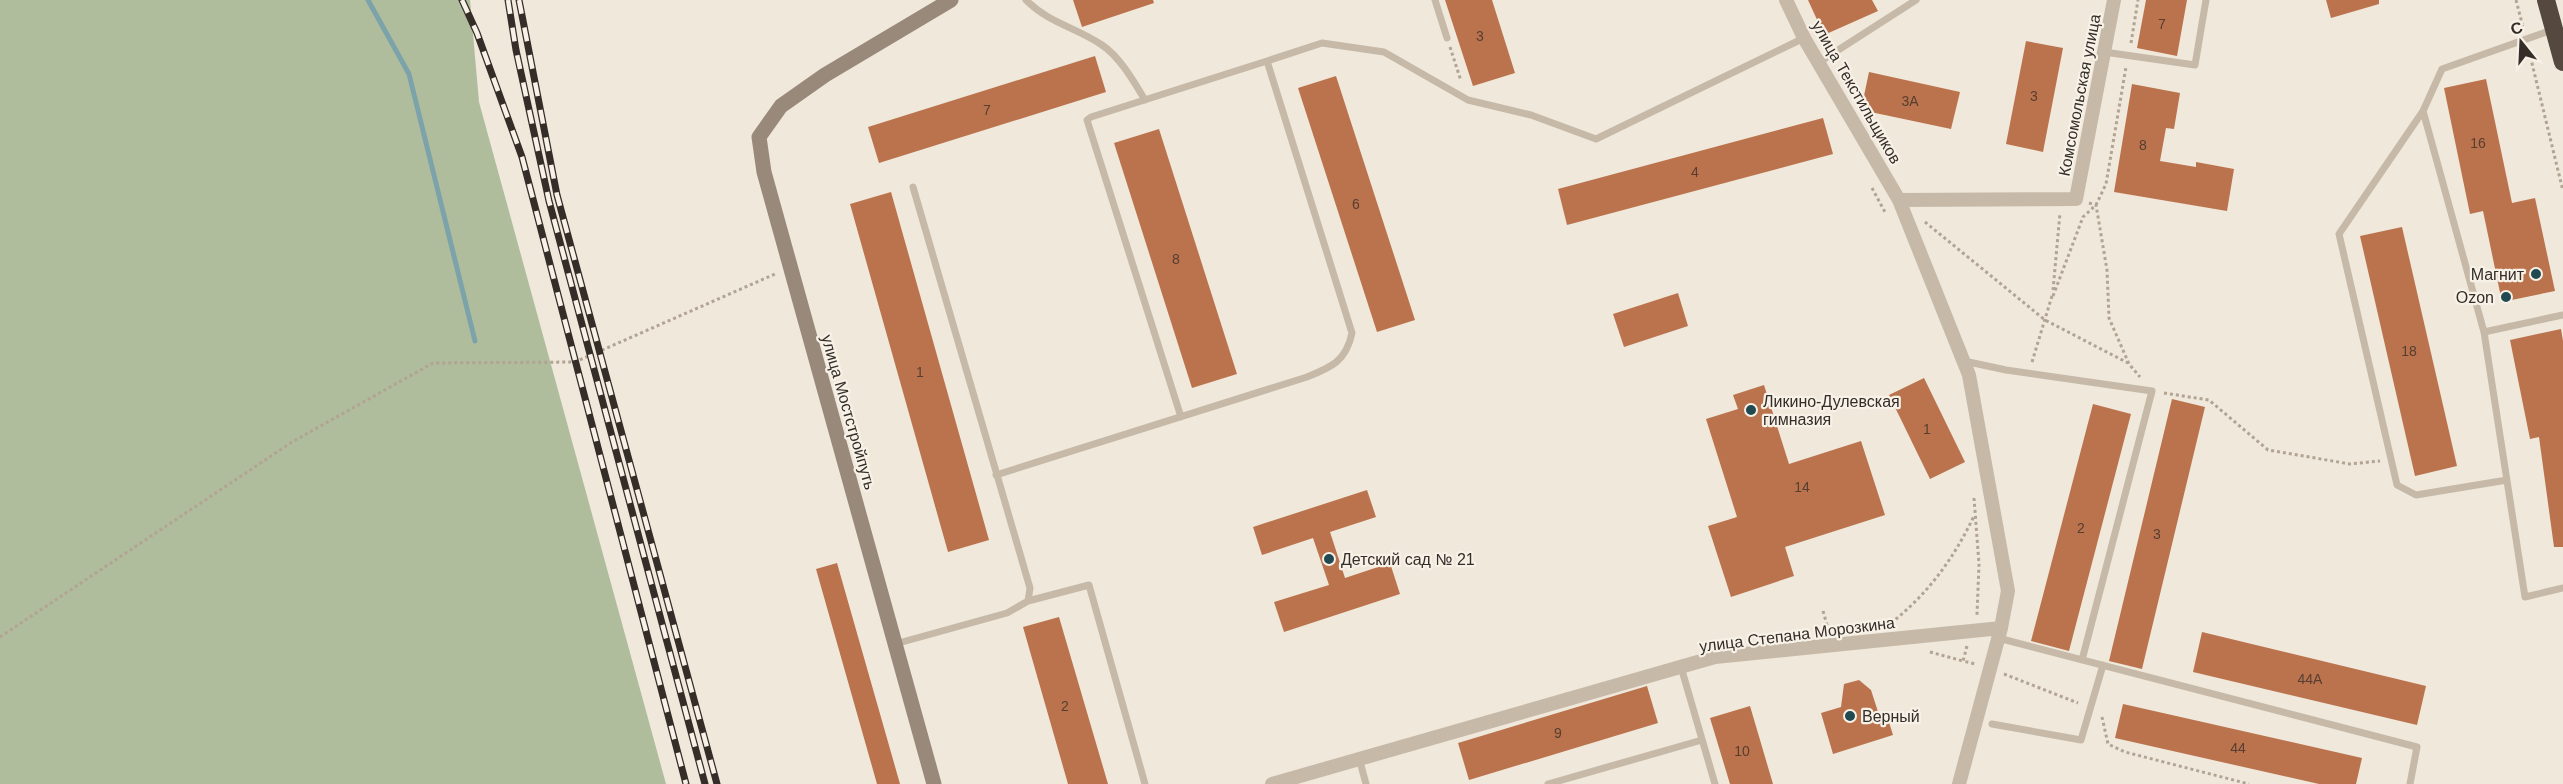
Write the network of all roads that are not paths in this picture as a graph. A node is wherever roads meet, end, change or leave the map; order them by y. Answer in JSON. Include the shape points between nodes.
{"nodes":[{"id":1,"x":951,"y":0,"type":"edge"},
{"id":2,"x":1026,"y":0,"type":"edge"},
{"id":3,"x":1435,"y":0,"type":"edge"},
{"id":4,"x":1786,"y":0,"type":"edge"},
{"id":5,"x":1916,"y":0,"type":"edge"},
{"id":6,"x":2114,"y":0,"type":"edge"},
{"id":7,"x":2206,"y":0,"type":"edge"},
{"id":8,"x":2547,"y":0,"type":"edge"},
{"id":9,"x":2554,"y":29,"type":"junction"},
{"id":10,"x":1447,"y":38,"type":"road end"},
{"id":11,"x":1804,"y":38,"type":"junction"},
{"id":12,"x":2104,"y":52,"type":"junction"},
{"id":13,"x":1267,"y":61,"type":"junction"},
{"id":14,"x":2563,"y":62,"type":"edge"},
{"id":15,"x":1818,"y":63,"type":"junction"},
{"id":16,"x":1145,"y":100,"type":"junction"},
{"id":17,"x":2423,"y":111,"type":"junction"},
{"id":18,"x":913,"y":187,"type":"dead end"},
{"id":19,"x":1899,"y":200,"type":"junction"},
{"id":20,"x":2563,"y":315,"type":"edge"},
{"id":21,"x":2484,"y":332,"type":"junction"},
{"id":22,"x":1963,"y":361,"type":"junction"},
{"id":23,"x":1181,"y":417,"type":"junction"},
{"id":24,"x":996,"y":475,"type":"junction"},
{"id":25,"x":2507,"y":480,"type":"junction"},
{"id":26,"x":2563,"y":588,"type":"edge"},
{"id":27,"x":1028,"y":601,"type":"junction"},
{"id":28,"x":1999,"y":633,"type":"junction"},
{"id":29,"x":895,"y":644,"type":"junction"},
{"id":30,"x":2082,"y":660,"type":"junction"},
{"id":31,"x":2103,"y":665,"type":"junction"},
{"id":32,"x":1681,"y":667,"type":"junction"},
{"id":33,"x":1992,"y":724,"type":"dead end"},
{"id":34,"x":1702,"y":740,"type":"junction"},
{"id":35,"x":1359,"y":758,"type":"junction"},
{"id":36,"x":934,"y":784,"type":"edge"},
{"id":37,"x":1144,"y":784,"type":"edge"},
{"id":38,"x":1272,"y":784,"type":"edge"},
{"id":39,"x":1366,"y":784,"type":"edge"},
{"id":40,"x":1548,"y":784,"type":"edge"},
{"id":41,"x":1715,"y":784,"type":"edge"},
{"id":42,"x":1959,"y":784,"type":"edge"},
{"id":43,"x":2410,"y":784,"type":"edge"}],
"edges":[{"from":1,"to":29,"type":"street","name":"улица Мостстройпуть","via":[[825,75],[781,106],[759,137],[764,172]]},
{"from":2,"to":16,"type":"lane","via":[[1041,15],[1103,45]]},
{"from":3,"to":10,"type":"lane"},
{"from":4,"to":11,"type":"street","name":"улица Текстильщиков"},
{"from":5,"to":15,"type":"lane"},
{"from":6,"to":12,"type":"street","name":"Комсомольская улица"},
{"from":7,"to":12,"type":"lane","via":[[2194,65]]},
{"from":8,"to":9,"type":"highway"},
{"from":9,"to":14,"type":"highway"},
{"from":9,"to":17,"type":"lane","via":[[2442,69]]},
{"from":11,"to":13,"type":"lane","via":[[1596,139],[1531,115],[1468,99],[1384,52],[1323,43]]},
{"from":11,"to":15,"type":"street","name":"улица Текстильщиков"},
{"from":12,"to":19,"type":"street","name":"Комсомольская улица","via":[[2076,199]]},
{"from":13,"to":16,"type":"lane"},
{"from":13,"to":23,"type":"lane","via":[[1352,333],[1349,347],[1328,369]]},
{"from":15,"to":19,"type":"street","name":"улица Текстильщиков"},
{"from":16,"to":23,"type":"lane","via":[[1091,117],[1087,126]]},
{"from":17,"to":21,"type":"lane"},
{"from":17,"to":25,"type":"lane","via":[[2339,234],[2397,485],[2416,495]]},
{"from":18,"to":24,"type":"lane"},
{"from":19,"to":22,"type":"street","name":"улица Текстильщиков"},
{"from":20,"to":21,"type":"lane"},
{"from":21,"to":25,"type":"lane"},
{"from":22,"to":28,"type":"street","name":"улица Текстильщиков","via":[[1969,375],[2008,591]]},
{"from":22,"to":30,"type":"lane","via":[[2152,391]]},
{"from":23,"to":24,"type":"lane"},
{"from":24,"to":27,"type":"lane","via":[[1030,588]]},
{"from":25,"to":26,"type":"lane","via":[[2525,597]]},
{"from":27,"to":29,"type":"lane","via":[[1007,613]]},
{"from":27,"to":37,"type":"lane","via":[[1089,585]]},
{"from":28,"to":30,"type":"lane"},
{"from":28,"to":32,"type":"street","name":"улица Степана Морозкина","via":[[1972,631],[1715,657]]},
{"from":28,"to":42,"type":"street"},
{"from":29,"to":36,"type":"street","name":"улица Мостстройпуть"},
{"from":30,"to":31,"type":"lane"},
{"from":31,"to":33,"type":"lane","via":[[2080,740]]},
{"from":31,"to":43,"type":"lane","via":[[2417,747]]},
{"from":32,"to":34,"type":"lane"},
{"from":32,"to":35,"type":"street","name":"улица Степана Морозкина"},
{"from":34,"to":40,"type":"lane"},
{"from":34,"to":41,"type":"lane"},
{"from":35,"to":38,"type":"street","name":"улица Степана Морозкина"},
{"from":35,"to":39,"type":"lane"}]}
